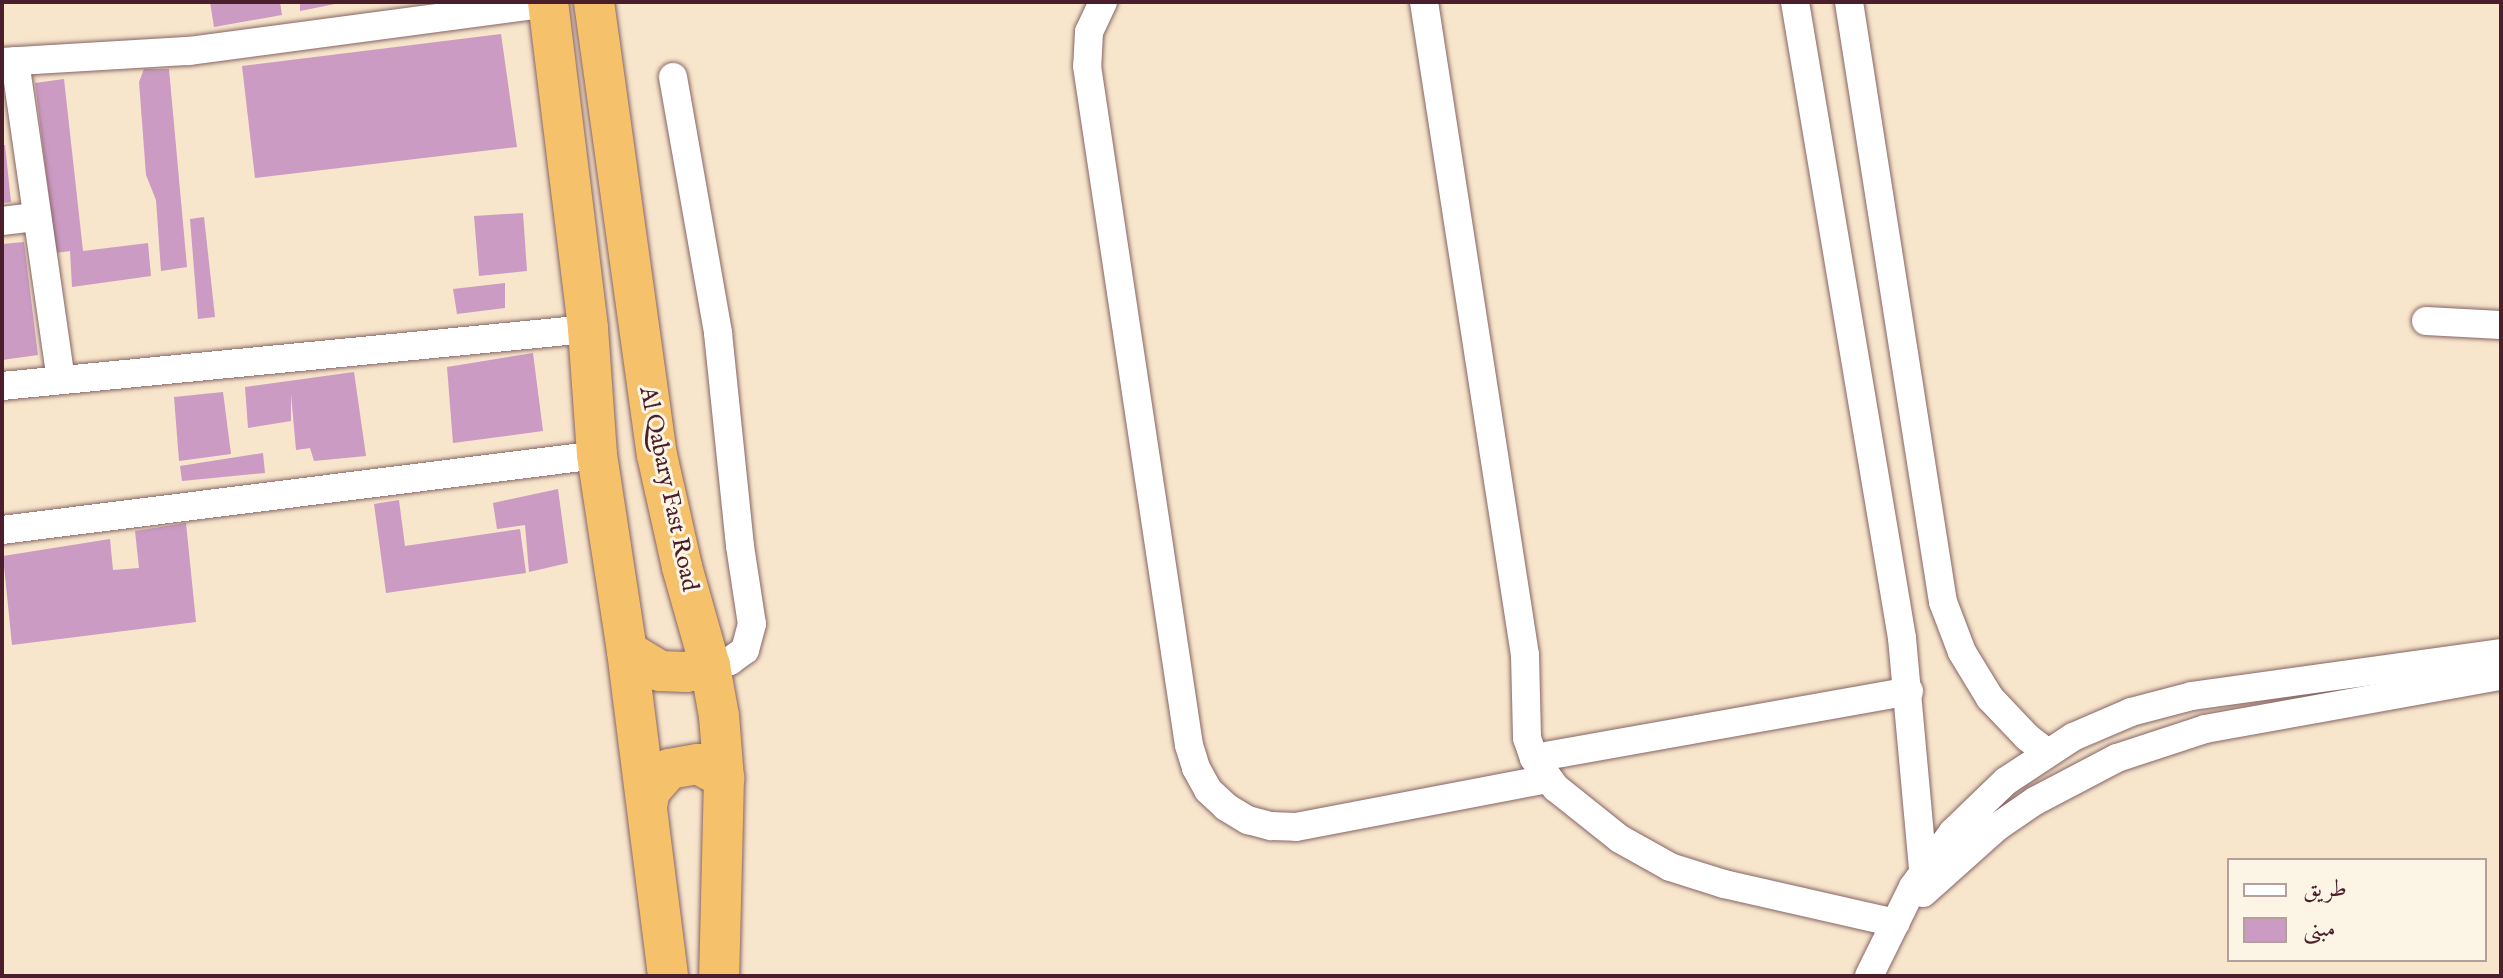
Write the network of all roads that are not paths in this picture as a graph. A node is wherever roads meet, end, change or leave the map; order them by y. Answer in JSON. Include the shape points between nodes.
{"nodes":[{"id":1,"x":548,"y":2,"type":"edge"},
{"id":2,"x":594,"y":2,"type":"edge"},
{"id":3,"x":1103,"y":2,"type":"edge"},
{"id":4,"x":1424,"y":2,"type":"edge"},
{"id":5,"x":1795,"y":2,"type":"edge"},
{"id":6,"x":1849,"y":2,"type":"edge"},
{"id":7,"x":8,"y":62,"type":"edge"},
{"id":8,"x":673,"y":77,"type":"dead end"},
{"id":9,"x":37,"y":217,"type":"junction"},
{"id":10,"x":2,"y":221,"type":"edge"},
{"id":11,"x":2426,"y":321,"type":"dead end"},
{"id":12,"x":2501,"y":325,"type":"edge"},
{"id":13,"x":588,"y":329,"type":"junction"},
{"id":14,"x":61,"y":380,"type":"junction"},
{"id":15,"x":2,"y":386,"type":"edge"},
{"id":16,"x":597,"y":455,"type":"junction"},
{"id":17,"x":2,"y":530,"type":"edge"},
{"id":18,"x":627,"y":651,"type":"junction"},
{"id":19,"x":2501,"y":653,"type":"edge"},
{"id":20,"x":710,"y":666,"type":"junction"},
{"id":21,"x":2501,"y":676,"type":"edge"},
{"id":22,"x":1909,"y":691,"type":"junction"},
{"id":23,"x":2046,"y":752,"type":"junction"},
{"id":24,"x":1540,"y":768,"type":"junction"},
{"id":25,"x":724,"y":778,"type":"junction"},
{"id":26,"x":647,"y":806,"type":"junction"},
{"id":27,"x":1923,"y":870,"type":"junction"},
{"id":28,"x":1896,"y":923,"type":"junction"},
{"id":29,"x":668,"y":976,"type":"edge"},
{"id":30,"x":719,"y":976,"type":"edge"},
{"id":31,"x":1869,"y":976,"type":"edge"}],
"edges":[{"from":1,"to":7,"type":"street","via":[[189,51]]},
{"from":1,"to":13,"type":"highway"},
{"from":2,"to":20,"type":"highway","name":"Al Qabary Fast Road","via":[[657,455]]},
{"from":3,"to":24,"type":"street","via":[[1089,32],[1087,66],[1189,745],[1208,790],[1248,820],[1296,827]]},
{"from":4,"to":24,"type":"street","via":[[1525,655],[1527,738]]},
{"from":5,"to":22,"type":"street"},
{"from":6,"to":23,"type":"street","via":[[1943,602],[1962,652],[1983,687]]},
{"from":7,"to":9,"type":"street"},
{"from":8,"to":20,"type":"street","via":[[718,333],[752,624],[745,650]]},
{"from":9,"to":10,"type":"street"},
{"from":9,"to":14,"type":"street"},
{"from":11,"to":12,"type":"street"},
{"from":13,"to":14,"type":"street"},
{"from":13,"to":16,"type":"highway"},
{"from":14,"to":15,"type":"street"},
{"from":16,"to":17,"type":"street"},
{"from":16,"to":18,"type":"highway"},
{"from":18,"to":20,"type":"highway","via":[[660,671]]},
{"from":18,"to":26,"type":"highway"},
{"from":19,"to":23,"type":"street","via":[[2176,700],[2102,723]]},
{"from":20,"to":25,"type":"highway","name":"Al Qabary Fast Road"},
{"from":21,"to":28,"type":"street","via":[[2205,729],[2117,758],[2048,793],[1997,827]]},
{"from":22,"to":24,"type":"street"},
{"from":22,"to":27,"type":"street"},
{"from":23,"to":27,"type":"street","via":[[1978,805]]},
{"from":24,"to":28,"type":"street","via":[[1620,839],[1670,867]]},
{"from":25,"to":26,"type":"highway","via":[[712,769],[683,764],[658,778]]},
{"from":25,"to":30,"type":"highway","name":"Al Qabary Fast Road"},
{"from":26,"to":29,"type":"highway"},
{"from":27,"to":28,"type":"street"},
{"from":28,"to":31,"type":"street"}]}
